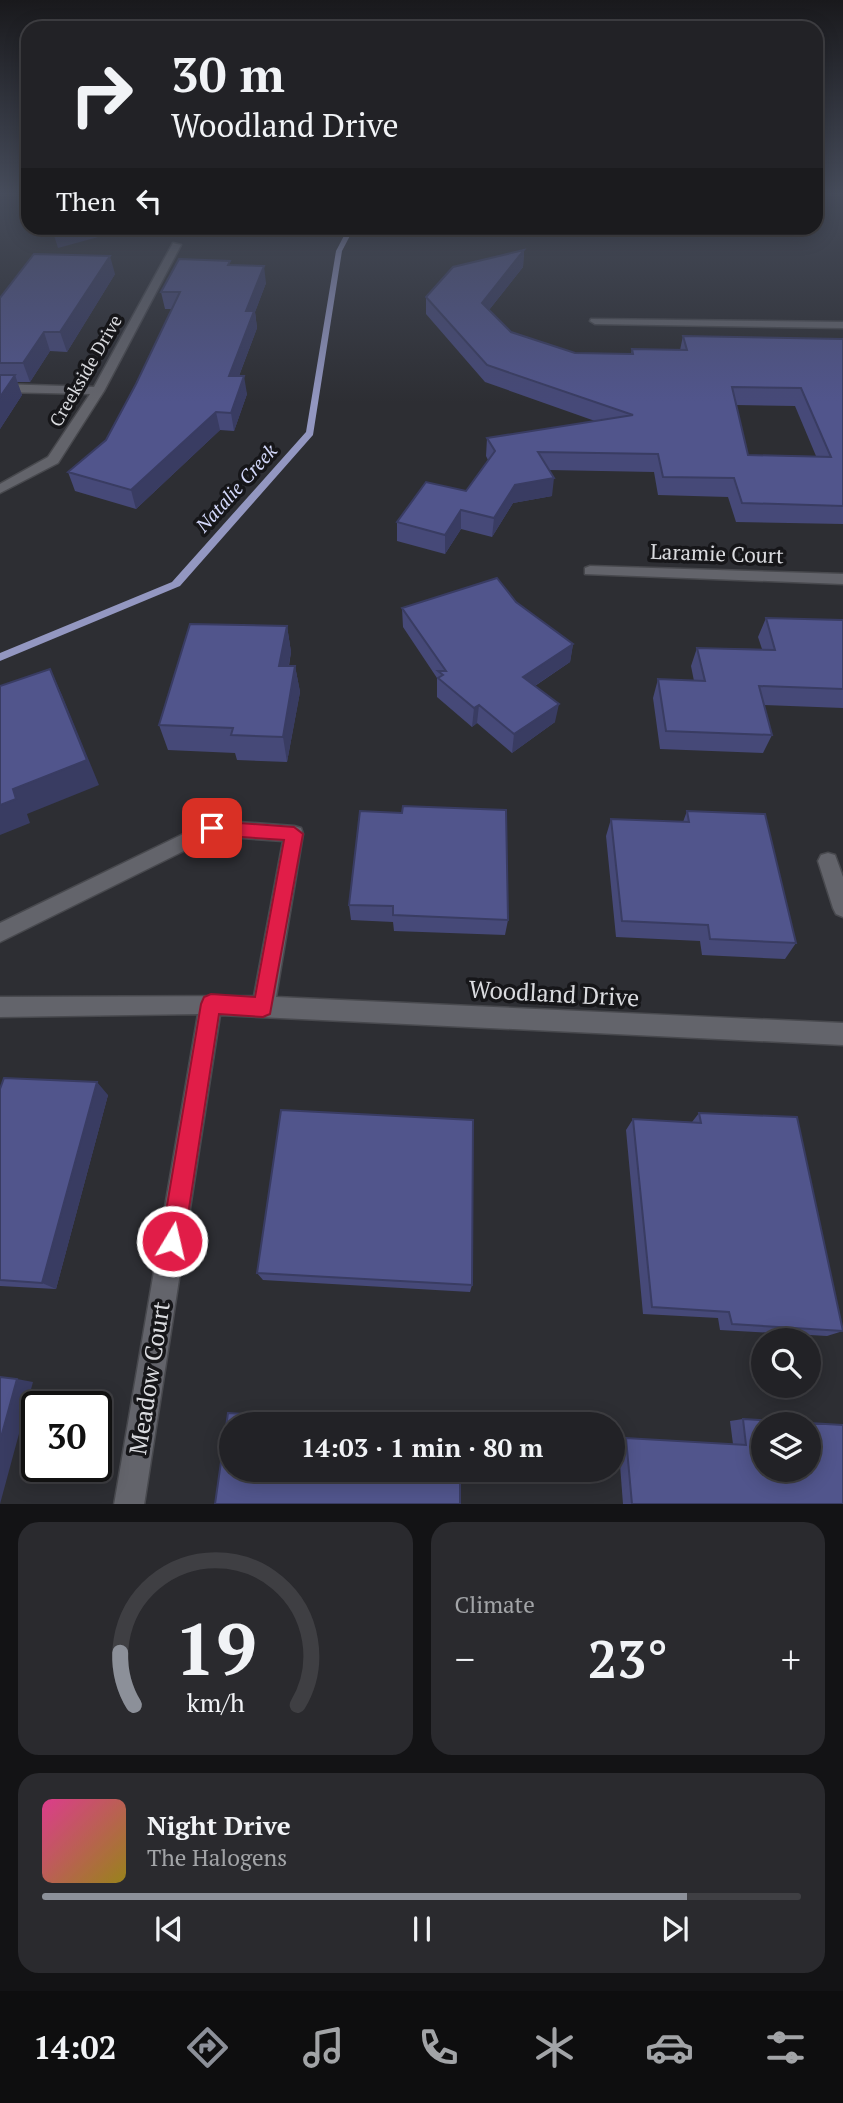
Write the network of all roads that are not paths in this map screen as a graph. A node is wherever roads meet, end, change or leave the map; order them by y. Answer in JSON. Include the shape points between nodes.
{"nodes":[{"id":1,"x":166,"y":263,"type":"edge"},
{"id":2,"x":595,"y":321,"type":"dead end"},
{"id":3,"x":843,"y":326,"type":"edge"},
{"id":4,"x":0,"y":388,"type":"edge"},
{"id":5,"x":98,"y":391,"type":"junction"},
{"id":6,"x":0,"y":489,"type":"edge"},
{"id":7,"x":590,"y":571,"type":"dead end"},
{"id":8,"x":843,"y":579,"type":"edge"},
{"id":9,"x":828,"y":861,"type":"dead end"},
{"id":10,"x":843,"y":908,"type":"edge"},
{"id":11,"x":0,"y":933,"type":"edge"},
{"id":12,"x":211,"y":1004,"type":"junction"},
{"id":13,"x":0,"y":1007,"type":"edge"},
{"id":14,"x":263,"y":1007,"type":"junction"},
{"id":15,"x":843,"y":1034,"type":"edge"},
{"id":16,"x":129,"y":1504,"type":"edge"}],
"edges":[{"from":1,"to":5,"type":"street","name":"Creekside Drive"},
{"from":2,"to":3,"type":"street"},
{"from":4,"to":5,"type":"street"},
{"from":5,"to":6,"type":"street","name":"Creekside Drive","via":[[53,460]]},
{"from":7,"to":8,"type":"street","name":"Laramie Court"},
{"from":9,"to":10,"type":"street"},
{"from":11,"to":14,"type":"street","via":[[212,828],[294,834]]},
{"from":12,"to":13,"type":"street","name":"Woodland Drive"},
{"from":12,"to":14,"type":"street","name":"Woodland Drive"},
{"from":12,"to":16,"type":"street","name":"Meadow Court"},
{"from":14,"to":15,"type":"street","name":"Woodland Drive"}]}
